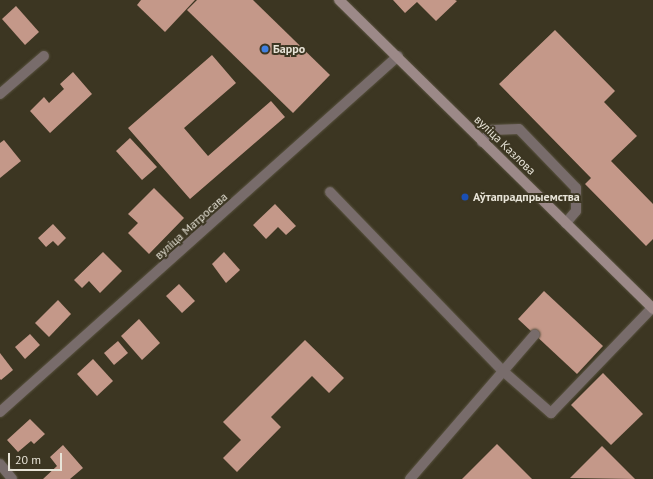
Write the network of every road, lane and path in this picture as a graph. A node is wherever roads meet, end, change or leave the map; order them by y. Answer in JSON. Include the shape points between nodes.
{"nodes":[{"id":1,"x":338,"y":0,"type":"edge"},
{"id":2,"x":44,"y":56,"type":"dead end"},
{"id":3,"x":398,"y":56,"type":"junction"},
{"id":4,"x":0,"y":94,"type":"edge"},
{"id":5,"x":482,"y":142,"type":"junction"},
{"id":6,"x":330,"y":192,"type":"dead end"},
{"id":7,"x":566,"y":223,"type":"junction"},
{"id":8,"x":652,"y":309,"type":"edge"},
{"id":9,"x":535,"y":334,"type":"dead end"},
{"id":10,"x":503,"y":371,"type":"junction"},
{"id":11,"x":0,"y":412,"type":"edge"},
{"id":12,"x":0,"y":464,"type":"edge"},
{"id":13,"x":12,"y":479,"type":"edge"},
{"id":14,"x":410,"y":479,"type":"edge"}],
"edges":[{"from":1,"to":3,"type":"main road","name":"вуліца Казлова"},
{"from":2,"to":4,"type":"street"},
{"from":3,"to":5,"type":"main road","name":"вуліца Казлова"},
{"from":3,"to":11,"type":"street","name":"вуліца Матросава"},
{"from":5,"to":7,"type":"main road","name":"вуліца Казлова"},
{"from":5,"to":7,"type":"street","via":[[492,130],[519,129],[576,188],[576,212]]},
{"from":6,"to":10,"type":"street"},
{"from":7,"to":8,"type":"main road","name":"вуліца Казлова"},
{"from":8,"to":10,"type":"street","via":[[551,413]]},
{"from":9,"to":10,"type":"street"},
{"from":10,"to":14,"type":"street"},
{"from":12,"to":13,"type":"street"}]}
